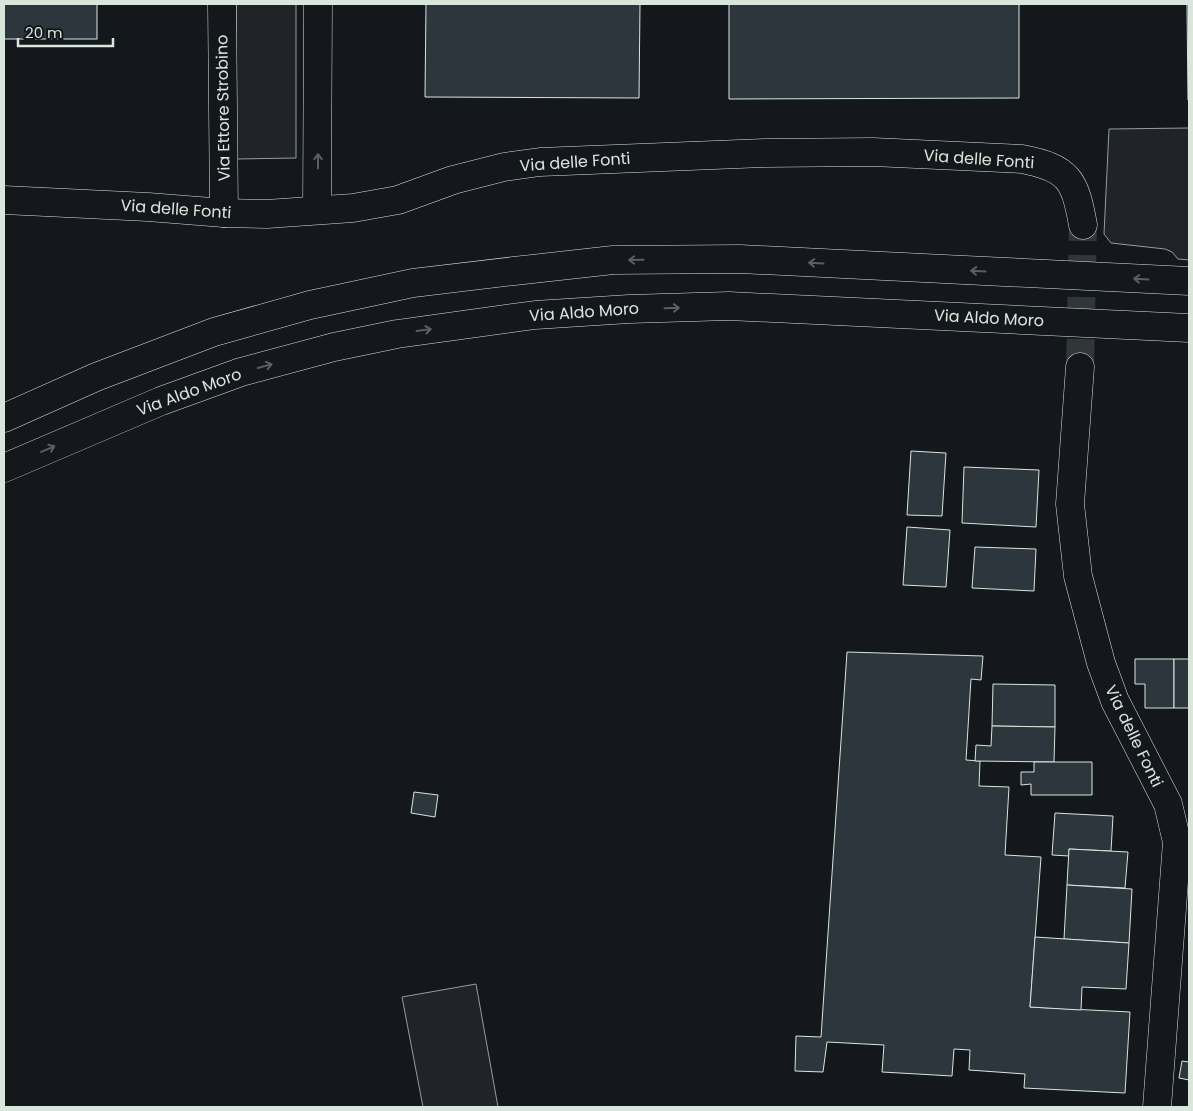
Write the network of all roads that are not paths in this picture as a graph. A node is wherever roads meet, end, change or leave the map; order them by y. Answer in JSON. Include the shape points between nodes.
{"nodes":[{"id":1,"x":222,"y":4,"type":"edge"},
{"id":2,"x":318,"y":4,"type":"edge"},
{"id":3,"x":4,"y":200,"type":"edge"},
{"id":4,"x":317,"y":209,"type":"junction"},
{"id":5,"x":224,"y":213,"type":"junction"},
{"id":6,"x":1083,"y":225,"type":"tunnel mouth"},
{"id":7,"x":1189,"y":281,"type":"edge"},
{"id":8,"x":1189,"y":328,"type":"edge"},
{"id":9,"x":1080,"y":366,"type":"tunnel mouth"},
{"id":10,"x":4,"y":418,"type":"edge"},
{"id":11,"x":4,"y":468,"type":"edge"},
{"id":12,"x":1157,"y":1107,"type":"edge"}],
"edges":[{"from":1,"to":5,"type":"street","name":"Via Ettore Strobino"},
{"from":4,"to":2,"type":"street","one_way":true},
{"from":3,"to":5,"type":"street","name":"Via delle Fonti"},
{"from":4,"to":5,"type":"street","name":"Via delle Fonti","via":[[267,214]]},
{"from":4,"to":6,"type":"street","name":"Via delle Fonti","via":[[353,208],[398,200],[453,180],[540,162],[873,152],[1022,158],[1038,162],[1056,169],[1071,181]]},
{"from":7,"to":10,"type":"street","one_way":true,"via":[[740,259],[613,260],[514,271],[413,283],[310,305],[214,332],[96,377]]},
{"from":11,"to":8,"type":"street","name":"Via Aldo Moro","one_way":true,"via":[[161,401],[241,372],[397,334],[535,315],[729,306]]},
{"from":9,"to":12,"type":"street","name":"Via delle Fonti","via":[[1070,504],[1078,576],[1101,663],[1115,701],[1168,804],[1177,842]]}]}
